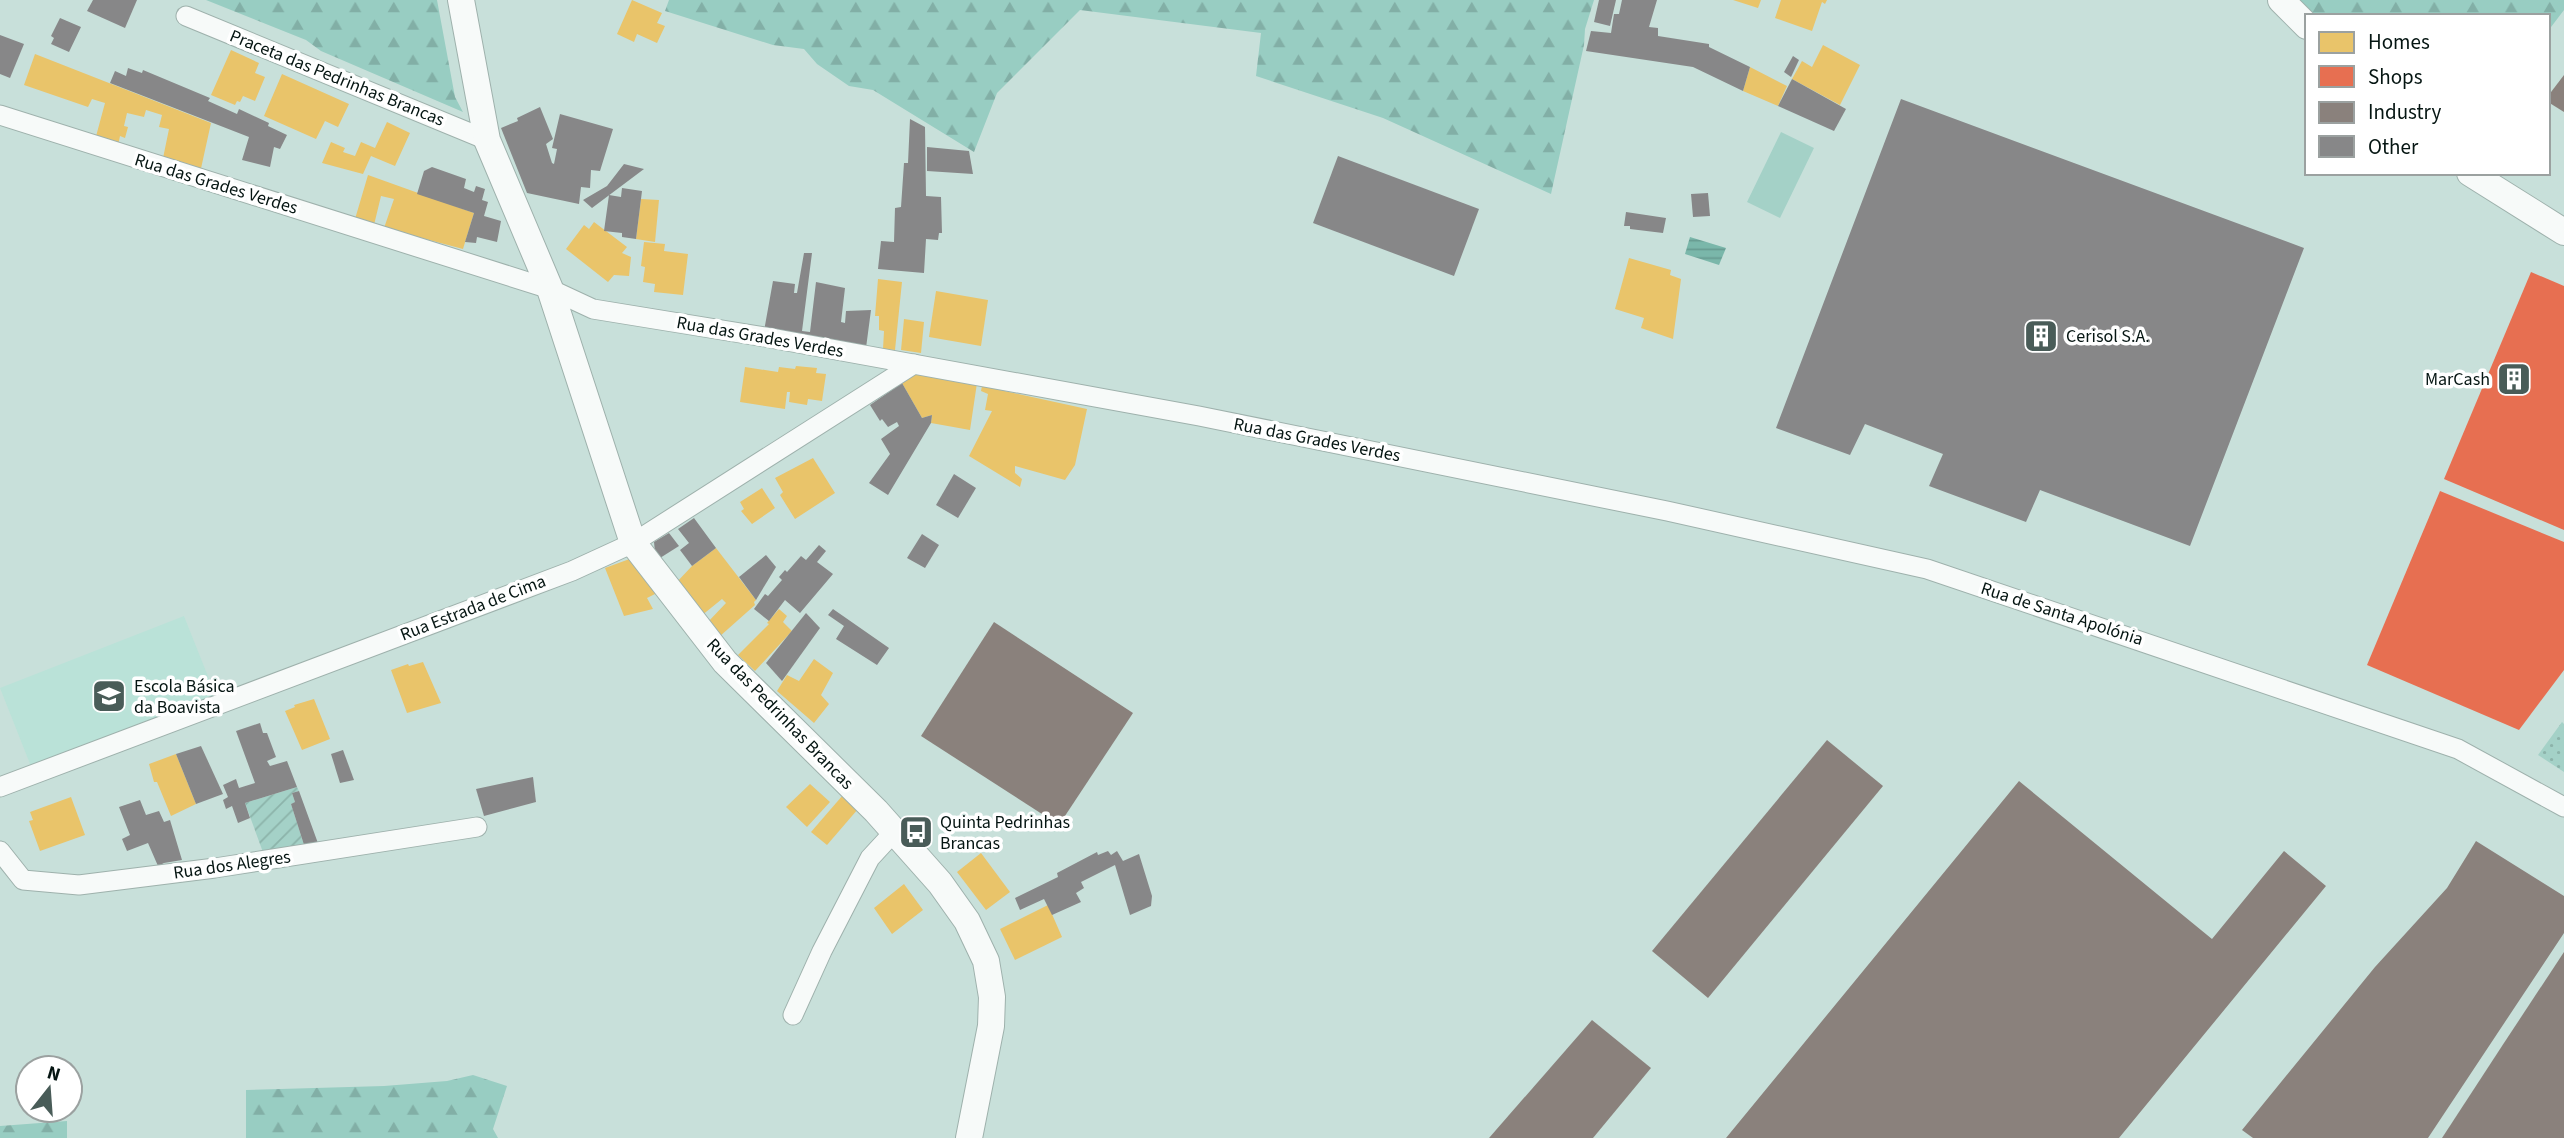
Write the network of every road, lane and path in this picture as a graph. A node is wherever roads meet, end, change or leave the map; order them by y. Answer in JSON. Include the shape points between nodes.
{"nodes":[{"id":1,"x":461,"y":0,"type":"edge"},
{"id":2,"x":2281,"y":0,"type":"edge"},
{"id":3,"x":186,"y":16,"type":"dead end"},
{"id":4,"x":2305,"y":24,"type":"edge"},
{"id":5,"x":0,"y":115,"type":"edge"},
{"id":6,"x":487,"y":140,"type":"junction"},
{"id":7,"x":2473,"y":175,"type":"edge"},
{"id":8,"x":2564,"y":232,"type":"edge"},
{"id":9,"x":550,"y":289,"type":"junction"},
{"id":10,"x":914,"y":364,"type":"junction"},
{"id":11,"x":1539,"y":485,"type":"joint"},
{"id":12,"x":633,"y":543,"type":"junction"},
{"id":13,"x":0,"y":787,"type":"edge"},
{"id":14,"x":2564,"y":807,"type":"edge"},
{"id":15,"x":477,"y":827,"type":"dead end"},
{"id":16,"x":894,"y":832,"type":"junction"},
{"id":17,"x":0,"y":851,"type":"edge"},
{"id":18,"x":793,"y":1015,"type":"dead end"},
{"id":19,"x":969,"y":1138,"type":"edge"}],
"edges":[{"from":1,"to":6,"type":"street","name":"Rua das Pedrinhas Brancas"},
{"from":2,"to":4,"type":"street"},
{"from":3,"to":6,"type":"street","name":"Praceta das Pedrinhas Brancas"},
{"from":5,"to":9,"type":"street","name":"Rua das Grades Verdes"},
{"from":6,"to":9,"type":"street","name":"Rua das Pedrinhas Brancas"},
{"from":7,"to":8,"type":"street"},
{"from":9,"to":10,"type":"street","name":"Rua das Grades Verdes","via":[[593,309]]},
{"from":9,"to":12,"type":"street","name":"Rua das Pedrinhas Brancas"},
{"from":10,"to":11,"type":"street","name":"Rua das Grades Verdes"},
{"from":10,"to":12,"type":"street","name":"Rua Estrada de Cima"},
{"from":11,"to":14,"type":"street","name":"Rua de Santa Apolónia","via":[[1927,569],[2458,749]]},
{"from":12,"to":13,"type":"street","name":"Rua Estrada de Cima"},
{"from":12,"to":16,"type":"street","name":"Rua das Pedrinhas Brancas","via":[[725,662]]},
{"from":15,"to":17,"type":"street","name":"Rua dos Alegres","via":[[215,869],[79,885],[23,880]]},
{"from":16,"to":18,"type":"street","via":[[870,858]]},
{"from":16,"to":19,"type":"street","name":"Rua das Pedrinhas Brancas","via":[[940,883],[967,921],[986,961],[991,1026]]}]}
